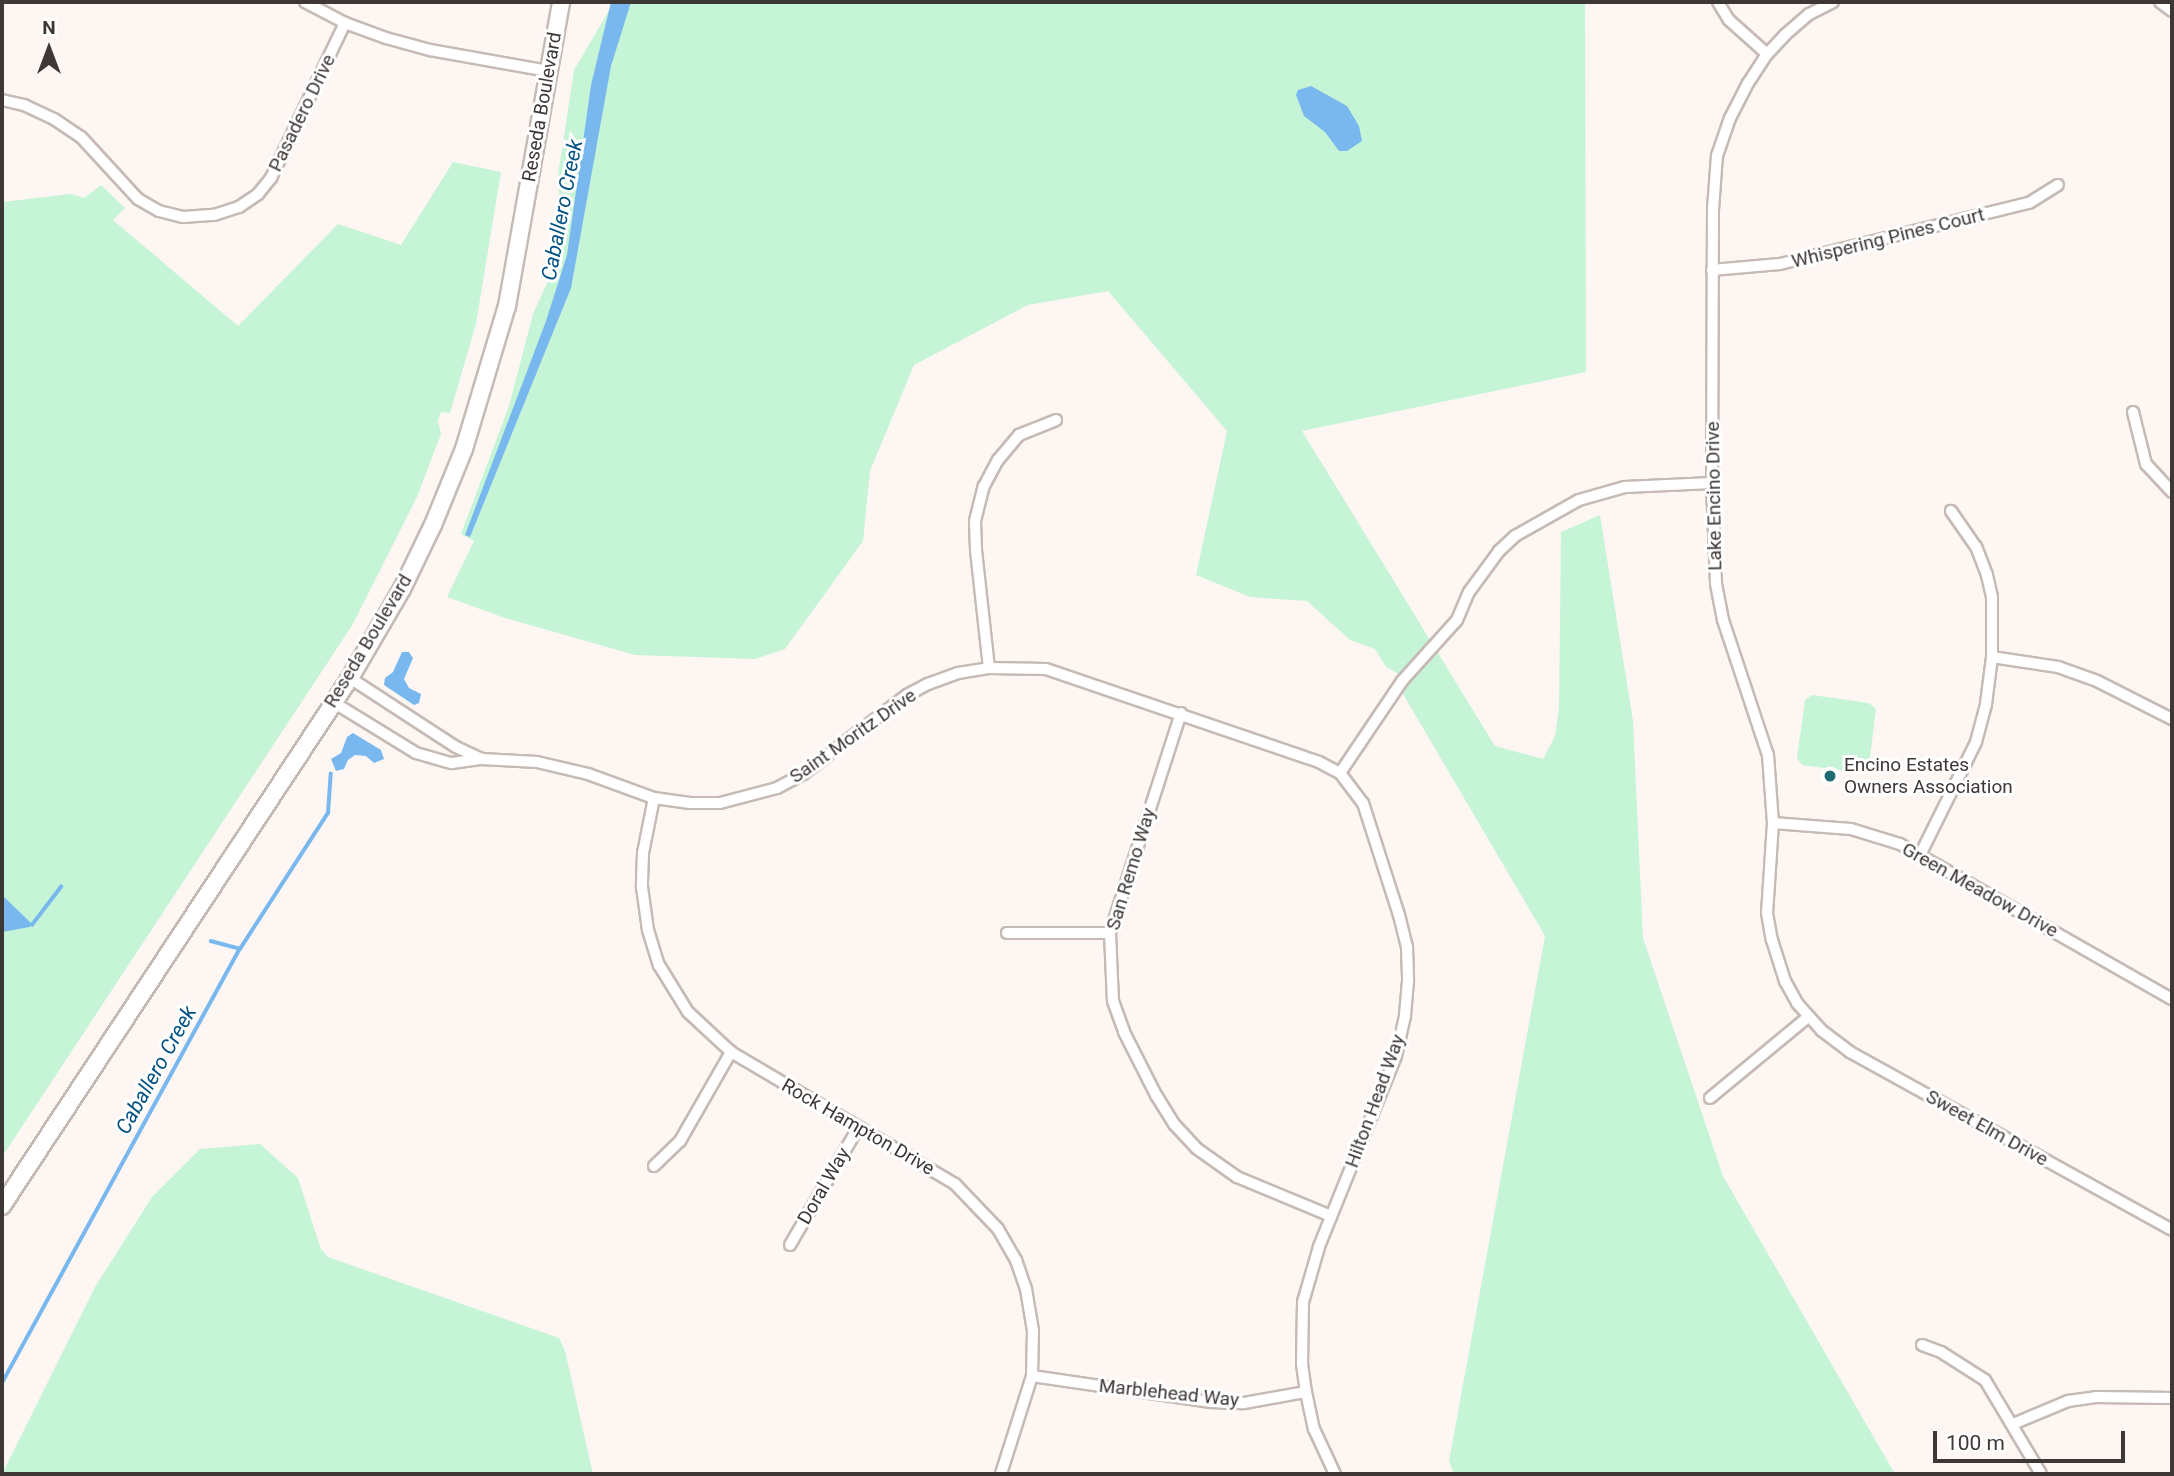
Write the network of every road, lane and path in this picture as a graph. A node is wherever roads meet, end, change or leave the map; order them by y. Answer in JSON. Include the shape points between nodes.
{"nodes":[{"id":1,"x":305,"y":2,"type":"edge"},
{"id":2,"x":561,"y":2,"type":"edge"},
{"id":3,"x":1718,"y":2,"type":"edge"},
{"id":4,"x":1833,"y":2,"type":"edge"},
{"id":5,"x":2160,"y":2,"type":"edge"},
{"id":6,"x":2172,"y":11,"type":"edge"},
{"id":7,"x":345,"y":23,"type":"junction"},
{"id":8,"x":1767,"y":54,"type":"junction"},
{"id":9,"x":548,"y":71,"type":"junction"},
{"id":10,"x":2,"y":100,"type":"edge"},
{"id":11,"x":2058,"y":185,"type":"dead end"},
{"id":12,"x":1712,"y":270,"type":"junction"},
{"id":13,"x":2133,"y":412,"type":"dead end"},
{"id":14,"x":1056,"y":420,"type":"dead end"},
{"id":15,"x":1712,"y":482,"type":"junction"},
{"id":16,"x":2172,"y":492,"type":"edge"},
{"id":17,"x":1951,"y":512,"type":"dead end"},
{"id":18,"x":1992,"y":657,"type":"junction"},
{"id":19,"x":989,"y":668,"type":"junction"},
{"id":20,"x":350,"y":678,"type":"junction"},
{"id":21,"x":333,"y":702,"type":"junction"},
{"id":22,"x":1181,"y":713,"type":"junction"},
{"id":23,"x":2172,"y":719,"type":"edge"},
{"id":24,"x":482,"y":759,"type":"junction"},
{"id":25,"x":1340,"y":773,"type":"junction"},
{"id":26,"x":654,"y":798,"type":"junction"},
{"id":27,"x":1773,"y":823,"type":"junction"},
{"id":28,"x":1920,"y":855,"type":"junction"},
{"id":29,"x":1007,"y":933,"type":"dead end"},
{"id":30,"x":1110,"y":933,"type":"junction"},
{"id":31,"x":2172,"y":999,"type":"edge"},
{"id":32,"x":1808,"y":1017,"type":"junction"},
{"id":33,"x":731,"y":1052,"type":"junction"},
{"id":34,"x":1710,"y":1098,"type":"dead end"},
{"id":35,"x":858,"y":1128,"type":"junction"},
{"id":36,"x":654,"y":1166,"type":"dead end"},
{"id":37,"x":2,"y":1206,"type":"edge"},
{"id":38,"x":1331,"y":1216,"type":"junction"},
{"id":39,"x":2172,"y":1230,"type":"edge"},
{"id":40,"x":790,"y":1245,"type":"dead end"},
{"id":41,"x":1922,"y":1345,"type":"dead end"},
{"id":42,"x":1031,"y":1376,"type":"junction"},
{"id":43,"x":1306,"y":1392,"type":"junction"},
{"id":44,"x":2172,"y":1398,"type":"edge"},
{"id":45,"x":2013,"y":1424,"type":"junction"},
{"id":46,"x":1001,"y":1474,"type":"edge"},
{"id":47,"x":1335,"y":1474,"type":"edge"},
{"id":48,"x":2041,"y":1474,"type":"edge"}],
"edges":[{"from":1,"to":7,"type":"street"},
{"from":2,"to":9,"type":"main road","name":"Reseda Boulevard"},
{"from":3,"to":8,"type":"street","via":[[1730,20]]},
{"from":4,"to":8,"type":"street","name":"Lake Encino Drive","via":[[1809,14]]},
{"from":5,"to":6,"type":"street"},
{"from":7,"to":9,"type":"street","via":[[430,50]]},
{"from":7,"to":10,"type":"street","name":"Pasadero Drive","via":[[271,178],[258,194],[214,215],[183,217],[159,211],[138,199],[81,137],[54,119]]},
{"from":8,"to":12,"type":"street","name":"Lake Encino Drive","via":[[1730,118],[1717,155]]},
{"from":9,"to":20,"type":"main road","name":"Reseda Boulevard","via":[[507,306],[464,449],[402,589]]},
{"from":11,"to":12,"type":"street","name":"Whispering Pines Court","via":[[2029,203],[1780,264]]},
{"from":12,"to":15,"type":"street","name":"Lake Encino Drive"},
{"from":13,"to":16,"type":"street","via":[[2146,464]]},
{"from":14,"to":19,"type":"street","via":[[1019,435],[984,486],[975,521]]},
{"from":15,"to":25,"type":"street","via":[[1625,487],[1579,500],[1534,524],[1499,551],[1469,592],[1457,620],[1402,681]]},
{"from":15,"to":27,"type":"street","name":"Lake Encino Drive","via":[[1716,584],[1723,620],[1768,755]]},
{"from":17,"to":18,"type":"street","via":[[1976,547],[1987,575],[1992,597]]},
{"from":18,"to":23,"type":"street","via":[[2058,667]]},
{"from":18,"to":28,"type":"street","via":[[1976,742]]},
{"from":19,"to":22,"type":"street","name":"Saint Moritz Drive","via":[[1046,669]]},
{"from":19,"to":26,"type":"street","name":"Saint Moritz Drive","via":[[958,673],[907,695],[778,789],[720,803]]},
{"from":20,"to":21,"type":"main road","name":"Reseda Boulevard"},
{"from":20,"to":24,"type":"street","name":"Saint Moritz Drive"},
{"from":21,"to":24,"type":"street","name":"Saint Moritz Drive","via":[[416,753],[452,762]]},
{"from":21,"to":37,"type":"main road","name":"Reseda Boulevard"},
{"from":22,"to":25,"type":"street","name":"Hilton Head Way"},
{"from":22,"to":30,"type":"street","name":"San Remo Way"},
{"from":24,"to":26,"type":"street","name":"Saint Moritz Drive","via":[[537,762],[588,774]]},
{"from":25,"to":38,"type":"street","name":"Hilton Head Way","via":[[1363,803],[1399,915],[1408,981],[1396,1056]]},
{"from":26,"to":33,"type":"street","name":"Rock Hampton Drive","via":[[643,853],[648,930],[673,991],[700,1025]]},
{"from":27,"to":28,"type":"street","name":"Green Meadow Drive","via":[[1851,830]]},
{"from":27,"to":32,"type":"street","name":"Lake Encino Drive","via":[[1767,902],[1772,940],[1785,981]]},
{"from":28,"to":31,"type":"street","name":"Green Meadow Drive"},
{"from":29,"to":30,"type":"street"},
{"from":30,"to":38,"type":"street","name":"San Remo Way","via":[[1113,1001],[1139,1064],[1174,1124],[1196,1148],[1237,1177]]},
{"from":32,"to":34,"type":"street"},
{"from":32,"to":39,"type":"street","name":"Sweet Elm Drive","via":[[1850,1052]]},
{"from":33,"to":35,"type":"street","name":"Rock Hampton Drive"},
{"from":33,"to":36,"type":"street","via":[[680,1141]]},
{"from":35,"to":40,"type":"street","name":"Doral Way"},
{"from":35,"to":42,"type":"street","name":"Rock Hampton Drive","via":[[955,1184],[998,1229],[1026,1289],[1033,1331]]},
{"from":38,"to":43,"type":"street","name":"Hilton Head Way","via":[[1303,1303]]},
{"from":41,"to":45,"type":"street","via":[[1985,1380]]},
{"from":42,"to":43,"type":"street","name":"Marblehead Way","via":[[1211,1402],[1244,1403]]},
{"from":42,"to":46,"type":"street","name":"Rock Hampton Drive"},
{"from":43,"to":47,"type":"street","name":"Hilton Head Way","via":[[1314,1429]]},
{"from":44,"to":45,"type":"street","via":[[2068,1401]]},
{"from":45,"to":48,"type":"street"}]}
